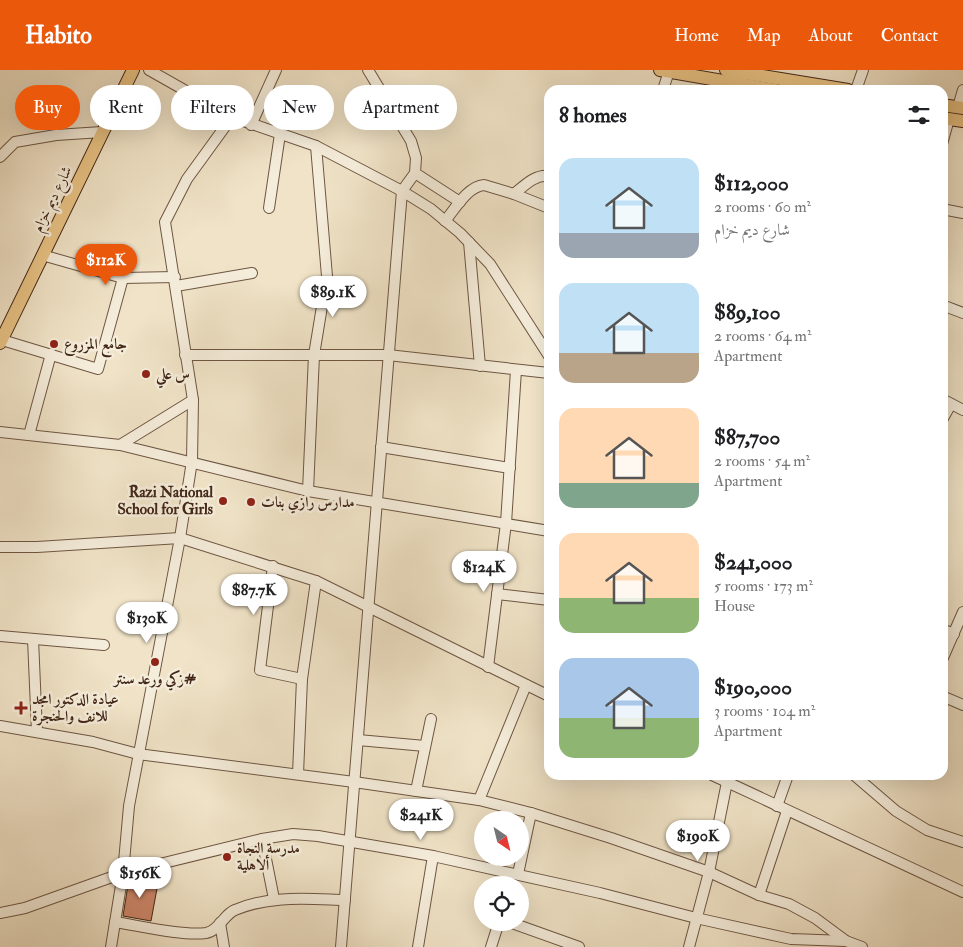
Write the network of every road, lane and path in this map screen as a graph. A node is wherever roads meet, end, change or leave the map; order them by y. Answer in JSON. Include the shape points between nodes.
{"nodes":[{"id":1,"x":133,"y":70,"type":"edge"},
{"id":2,"x":149,"y":70,"type":"edge"},
{"id":3,"x":276,"y":70,"type":"edge"},
{"id":4,"x":368,"y":70,"type":"edge"},
{"id":5,"x":726,"y":70,"type":"edge"},
{"id":6,"x":863,"y":70,"type":"edge"},
{"id":7,"x":664,"y":71,"type":"edge"},
{"id":8,"x":175,"y":85,"type":"edge"},
{"id":9,"x":663,"y":85,"type":"edge"},
{"id":10,"x":746,"y":85,"type":"edge"},
{"id":11,"x":818,"y":85,"type":"edge"},
{"id":12,"x":858,"y":85,"type":"edge"},
{"id":13,"x":963,"y":90,"type":"edge"},
{"id":14,"x":960,"y":108,"type":"edge"},
{"id":15,"x":254,"y":118,"type":"edge"},
{"id":16,"x":948,"y":118,"type":"edge"},
{"id":17,"x":963,"y":121,"type":"edge"},
{"id":18,"x":254,"y":126,"type":"edge"},
{"id":19,"x":223,"y":130,"type":"edge"},
{"id":20,"x":102,"y":132,"type":"junction"},
{"id":21,"x":280,"y":134,"type":"junction"},
{"id":22,"x":316,"y":146,"type":"junction"},
{"id":23,"x":0,"y":158,"type":"edge"},
{"id":24,"x":415,"y":173,"type":"junction"},
{"id":25,"x":544,"y":175,"type":"edge"},
{"id":26,"x":402,"y":190,"type":"junction"},
{"id":27,"x":514,"y":194,"type":"junction"},
{"id":28,"x":460,"y":202,"type":"junction"},
{"id":29,"x":544,"y":206,"type":"edge"},
{"id":30,"x":269,"y":208,"type":"dead end"},
{"id":31,"x":948,"y":210,"type":"edge"},
{"id":32,"x":963,"y":213,"type":"edge"},
{"id":33,"x":446,"y":221,"type":"junction"},
{"id":34,"x":469,"y":242,"type":"junction"},
{"id":35,"x":42,"y":255,"type":"junction"},
{"id":36,"x":252,"y":273,"type":"dead end"},
{"id":37,"x":123,"y":278,"type":"junction"},
{"id":38,"x":175,"y":281,"type":"junction"},
{"id":39,"x":948,"y":307,"type":"edge"},
{"id":40,"x":963,"y":313,"type":"edge"},
{"id":41,"x":1,"y":341,"type":"edge"},
{"id":42,"x":544,"y":341,"type":"edge"},
{"id":43,"x":51,"y":354,"type":"junction"},
{"id":44,"x":186,"y":355,"type":"junction"},
{"id":45,"x":314,"y":355,"type":"junction"},
{"id":46,"x":388,"y":356,"type":"junction"},
{"id":47,"x":480,"y":366,"type":"junction"},
{"id":48,"x":516,"y":370,"type":"junction"},
{"id":49,"x":544,"y":373,"type":"edge"},
{"id":50,"x":193,"y":400,"type":"junction"},
{"id":51,"x":948,"y":402,"type":"edge"},
{"id":52,"x":963,"y":410,"type":"edge"},
{"id":53,"x":0,"y":432,"type":"edge"},
{"id":54,"x":29,"y":435,"type":"junction"},
{"id":55,"x":120,"y":445,"type":"junction"},
{"id":56,"x":381,"y":447,"type":"junction"},
{"id":57,"x":192,"y":461,"type":"junction"},
{"id":58,"x":510,"y":468,"type":"junction"},
{"id":59,"x":308,"y":491,"type":"junction"},
{"id":60,"x":377,"y":502,"type":"junction"},
{"id":61,"x":506,"y":523,"type":"junction"},
{"id":62,"x":544,"y":530,"type":"edge"},
{"id":63,"x":180,"y":538,"type":"junction"},
{"id":64,"x":0,"y":547,"type":"edge"},
{"id":65,"x":273,"y":566,"type":"junction"},
{"id":66,"x":316,"y":581,"type":"junction"},
{"id":67,"x":497,"y":594,"type":"junction"},
{"id":68,"x":544,"y":599,"type":"edge"},
{"id":69,"x":368,"y":608,"type":"junction"},
{"id":70,"x":963,"y":612,"type":"edge"},
{"id":71,"x":948,"y":632,"type":"edge"},
{"id":72,"x":954,"y":634,"type":"junction"},
{"id":73,"x":0,"y":636,"type":"edge"},
{"id":74,"x":33,"y":639,"type":"junction"},
{"id":75,"x":104,"y":645,"type":"dead end"},
{"id":76,"x":948,"y":647,"type":"edge"},
{"id":77,"x":488,"y":667,"type":"junction"},
{"id":78,"x":302,"y":679,"type":"junction"},
{"id":79,"x":526,"y":685,"type":"junction"},
{"id":80,"x":544,"y":694,"type":"edge"},
{"id":81,"x":948,"y":699,"type":"edge"},
{"id":82,"x":963,"y":705,"type":"edge"},
{"id":83,"x":431,"y":720,"type":"dead end"},
{"id":84,"x":0,"y":726,"type":"edge"},
{"id":85,"x":36,"y":732,"type":"junction"},
{"id":86,"x":358,"y":740,"type":"junction"},
{"id":87,"x":425,"y":746,"type":"junction"},
{"id":88,"x":138,"y":754,"type":"junction"},
{"id":89,"x":298,"y":774,"type":"junction"},
{"id":90,"x":723,"y":780,"type":"edge"},
{"id":91,"x":786,"y":780,"type":"edge"},
{"id":92,"x":860,"y":780,"type":"edge"},
{"id":93,"x":354,"y":782,"type":"junction"},
{"id":94,"x":727,"y":782,"type":"junction"},
{"id":95,"x":416,"y":791,"type":"junction"},
{"id":96,"x":479,"y":800,"type":"junction"},
{"id":97,"x":777,"y":806,"type":"junction"},
{"id":98,"x":787,"y":811,"type":"junction"},
{"id":99,"x":531,"y":813,"type":"junction"},
{"id":100,"x":262,"y":838,"type":"junction"},
{"id":101,"x":350,"y":842,"type":"junction"},
{"id":102,"x":963,"y":842,"type":"edge"},
{"id":103,"x":434,"y":856,"type":"junction"},
{"id":104,"x":709,"y":872,"type":"junction"},
{"id":105,"x":123,"y":873,"type":"junction"},
{"id":106,"x":518,"y":874,"type":"junction"},
{"id":107,"x":963,"y":892,"type":"edge"},
{"id":108,"x":759,"y":895,"type":"junction"},
{"id":109,"x":274,"y":899,"type":"junction"},
{"id":110,"x":345,"y":900,"type":"junction"},
{"id":111,"x":0,"y":913,"type":"edge"},
{"id":112,"x":696,"y":918,"type":"junction"},
{"id":113,"x":115,"y":922,"type":"junction"},
{"id":114,"x":220,"y":923,"type":"junction"},
{"id":115,"x":495,"y":931,"type":"edge"},
{"id":116,"x":529,"y":931,"type":"edge"},
{"id":117,"x":556,"y":943,"type":"edge"},
{"id":118,"x":845,"y":944,"type":"edge"},
{"id":119,"x":111,"y":947,"type":"edge"},
{"id":120,"x":224,"y":947,"type":"edge"},
{"id":121,"x":341,"y":947,"type":"edge"},
{"id":122,"x":418,"y":947,"type":"edge"},
{"id":123,"x":491,"y":947,"type":"edge"},
{"id":124,"x":579,"y":947,"type":"edge"},
{"id":125,"x":688,"y":947,"type":"edge"},
{"id":126,"x":862,"y":947,"type":"edge"}],
"edges":[{"from":1,"to":20,"type":"main road","name":"شارع ديم خزام"},
{"from":2,"to":8,"type":"street"},
{"from":3,"to":15,"type":"street"},
{"from":4,"to":24,"type":"street","via":[[411,141],[416,158]]},
{"from":5,"to":11,"type":"main road"},
{"from":6,"to":12,"type":"street"},
{"from":7,"to":9,"type":"street"},
{"from":7,"to":10,"type":"main road"},
{"from":13,"to":14,"type":"street"},
{"from":16,"to":17,"type":"main road"},
{"from":18,"to":21,"type":"street"},
{"from":19,"to":38,"type":"street","via":[[187,179],[165,222]]},
{"from":20,"to":23,"type":"street","via":[[15,142]]},
{"from":20,"to":35,"type":"main road","name":"شارع ديم خزام"},
{"from":21,"to":22,"type":"street"},
{"from":21,"to":30,"type":"street"},
{"from":22,"to":26,"type":"street"},
{"from":22,"to":45,"type":"street","via":[[327,276]]},
{"from":24,"to":26,"type":"street"},
{"from":24,"to":28,"type":"street"},
{"from":25,"to":27,"type":"street","via":[[531,180]]},
{"from":26,"to":33,"type":"street"},
{"from":26,"to":46,"type":"street"},
{"from":27,"to":28,"type":"street","via":[[480,185]]},
{"from":27,"to":29,"type":"street"},
{"from":28,"to":33,"type":"street"},
{"from":31,"to":32,"type":"street"},
{"from":33,"to":34,"type":"street"},
{"from":34,"to":42,"type":"street","via":[[490,264]]},
{"from":34,"to":47,"type":"street"},
{"from":35,"to":37,"type":"street"},
{"from":35,"to":41,"type":"main road","name":"شارع ديم خزام"},
{"from":36,"to":38,"type":"street"},
{"from":37,"to":38,"type":"street"},
{"from":37,"to":43,"type":"street","via":[[98,369]]},
{"from":38,"to":44,"type":"street"},
{"from":39,"to":40,"type":"street"},
{"from":41,"to":43,"type":"street"},
{"from":43,"to":54,"type":"street"},
{"from":44,"to":45,"type":"street"},
{"from":44,"to":50,"type":"street"},
{"from":45,"to":46,"type":"street"},
{"from":45,"to":59,"type":"street"},
{"from":46,"to":47,"type":"street"},
{"from":46,"to":56,"type":"street"},
{"from":47,"to":48,"type":"street"},
{"from":48,"to":49,"type":"street"},
{"from":48,"to":58,"type":"street"},
{"from":50,"to":55,"type":"street"},
{"from":50,"to":57,"type":"street"},
{"from":51,"to":52,"type":"street"},
{"from":53,"to":54,"type":"street"},
{"from":54,"to":55,"type":"street"},
{"from":55,"to":57,"type":"street"},
{"from":56,"to":58,"type":"street"},
{"from":56,"to":60,"type":"street"},
{"from":57,"to":59,"type":"street"},
{"from":57,"to":63,"type":"street"},
{"from":58,"to":61,"type":"street"},
{"from":59,"to":60,"type":"street"},
{"from":60,"to":61,"type":"street"},
{"from":60,"to":69,"type":"street"},
{"from":61,"to":62,"type":"street"},
{"from":61,"to":67,"type":"street"},
{"from":63,"to":64,"type":"street"},
{"from":63,"to":65,"type":"street"},
{"from":63,"to":88,"type":"street"},
{"from":65,"to":66,"type":"street"},
{"from":65,"to":78,"type":"street","via":[[260,670]]},
{"from":66,"to":69,"type":"street"},
{"from":66,"to":78,"type":"street"},
{"from":67,"to":68,"type":"street"},
{"from":67,"to":77,"type":"street"},
{"from":69,"to":77,"type":"street"},
{"from":69,"to":86,"type":"street"},
{"from":70,"to":72,"type":"street"},
{"from":71,"to":72,"type":"street"},
{"from":72,"to":76,"type":"street"},
{"from":73,"to":74,"type":"street"},
{"from":74,"to":75,"type":"street"},
{"from":74,"to":85,"type":"street"},
{"from":77,"to":79,"type":"street"},
{"from":78,"to":89,"type":"street"},
{"from":79,"to":80,"type":"street"},
{"from":79,"to":96,"type":"street"},
{"from":81,"to":82,"type":"street"},
{"from":83,"to":87,"type":"street"},
{"from":84,"to":85,"type":"street"},
{"from":85,"to":88,"type":"street"},
{"from":86,"to":87,"type":"street"},
{"from":86,"to":93,"type":"street"},
{"from":87,"to":95,"type":"street"},
{"from":88,"to":89,"type":"street"},
{"from":88,"to":105,"type":"street"},
{"from":89,"to":93,"type":"street"},
{"from":90,"to":94,"type":"street"},
{"from":91,"to":97,"type":"street"},
{"from":92,"to":102,"type":"street","via":[[896,811],[928,830]]},
{"from":93,"to":95,"type":"street"},
{"from":93,"to":101,"type":"street"},
{"from":94,"to":97,"type":"street"},
{"from":94,"to":104,"type":"street"},
{"from":95,"to":96,"type":"street"},
{"from":96,"to":99,"type":"street"},
{"from":97,"to":98,"type":"street"},
{"from":98,"to":107,"type":"street"},
{"from":98,"to":108,"type":"street"},
{"from":99,"to":104,"type":"street"},
{"from":99,"to":106,"type":"street"},
{"from":100,"to":101,"type":"street","via":[[293,834]]},
{"from":100,"to":105,"type":"street"},
{"from":100,"to":109,"type":"street"},
{"from":101,"to":103,"type":"street"},
{"from":101,"to":110,"type":"street"},
{"from":103,"to":106,"type":"street"},
{"from":103,"to":122,"type":"street"},
{"from":104,"to":108,"type":"street"},
{"from":104,"to":112,"type":"street"},
{"from":105,"to":111,"type":"street","via":[[25,908]]},
{"from":105,"to":113,"type":"street"},
{"from":106,"to":112,"type":"street"},
{"from":108,"to":118,"type":"street","via":[[789,904],[815,918]]},
{"from":109,"to":110,"type":"street"},
{"from":109,"to":114,"type":"street","via":[[229,912]]},
{"from":110,"to":121,"type":"street"},
{"from":112,"to":118,"type":"street","via":[[791,939]]},
{"from":112,"to":125,"type":"street"},
{"from":113,"to":114,"type":"street","via":[[190,933],[208,933]]},
{"from":113,"to":119,"type":"street"},
{"from":114,"to":120,"type":"street"},
{"from":115,"to":123,"type":"street"},
{"from":116,"to":117,"type":"street"},
{"from":117,"to":124,"type":"street"},
{"from":118,"to":126,"type":"street"}]}
